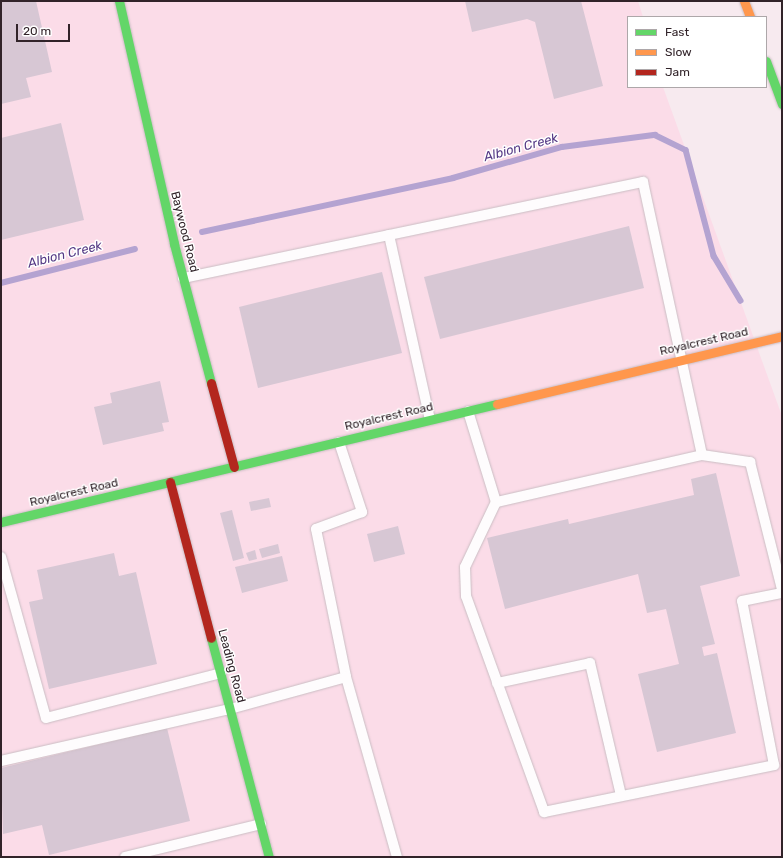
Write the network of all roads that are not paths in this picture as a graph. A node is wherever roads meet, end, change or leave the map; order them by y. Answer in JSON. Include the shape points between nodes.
{"nodes":[{"id":1,"x":119,"y":1,"type":"edge"},
{"id":2,"x":744,"y":1,"type":"edge"},
{"id":3,"x":750,"y":16,"type":"edge"},
{"id":4,"x":767,"y":64,"type":"edge"},
{"id":5,"x":782,"y":104,"type":"edge"},
{"id":6,"x":389,"y":235,"type":"junction"},
{"id":7,"x":183,"y":278,"type":"junction"},
{"id":8,"x":782,"y":336,"type":"edge"},
{"id":9,"x":679,"y":360,"type":"junction"},
{"id":10,"x":468,"y":411,"type":"junction"},
{"id":11,"x":430,"y":420,"type":"junction"},
{"id":12,"x":339,"y":442,"type":"junction"},
{"id":13,"x":702,"y":455,"type":"junction"},
{"id":14,"x":234,"y":467,"type":"junction"},
{"id":15,"x":170,"y":482,"type":"junction"},
{"id":16,"x":496,"y":502,"type":"junction"},
{"id":17,"x":1,"y":522,"type":"edge"},
{"id":18,"x":1,"y":557,"type":"edge"},
{"id":19,"x":782,"y":589,"type":"edge"},
{"id":20,"x":782,"y":592,"type":"edge"},
{"id":21,"x":221,"y":673,"type":"junction"},
{"id":22,"x":346,"y":677,"type":"junction"},
{"id":23,"x":497,"y":683,"type":"junction"},
{"id":24,"x":230,"y":709,"type":"junction"},
{"id":25,"x":1,"y":761,"type":"edge"},
{"id":26,"x":621,"y":795,"type":"junction"},
{"id":27,"x":261,"y":824,"type":"junction"},
{"id":28,"x":125,"y":857,"type":"edge"},
{"id":29,"x":269,"y":857,"type":"edge"},
{"id":30,"x":397,"y":857,"type":"edge"}],
"edges":[{"from":1,"to":7,"type":"street","name":"Baywood Road"},
{"from":2,"to":3,"type":"street"},
{"from":4,"to":5,"type":"street"},
{"from":6,"to":7,"type":"lane"},
{"from":6,"to":9,"type":"lane","via":[[643,182]]},
{"from":6,"to":11,"type":"lane"},
{"from":7,"to":14,"type":"street","name":"Baywood Road"},
{"from":8,"to":9,"type":"street","name":"Royalcrest Road"},
{"from":9,"to":10,"type":"street","name":"Royalcrest Road"},
{"from":9,"to":13,"type":"lane"},
{"from":10,"to":11,"type":"street","name":"Royalcrest Road"},
{"from":10,"to":16,"type":"lane"},
{"from":11,"to":12,"type":"street","name":"Royalcrest Road"},
{"from":12,"to":14,"type":"street","name":"Royalcrest Road"},
{"from":12,"to":22,"type":"lane","via":[[362,512],[316,529]]},
{"from":13,"to":16,"type":"lane"},
{"from":13,"to":19,"type":"lane","via":[[750,462]]},
{"from":14,"to":15,"type":"street","name":"Royalcrest Road"},
{"from":15,"to":17,"type":"street","name":"Royalcrest Road"},
{"from":15,"to":21,"type":"street","name":"Leading Road"},
{"from":16,"to":23,"type":"lane","via":[[465,567],[466,596]]},
{"from":18,"to":21,"type":"lane","via":[[46,718]]},
{"from":20,"to":26,"type":"lane","via":[[742,601],[774,765]]},
{"from":21,"to":24,"type":"street","name":"Leading Road"},
{"from":22,"to":24,"type":"lane"},
{"from":22,"to":30,"type":"lane"},
{"from":23,"to":26,"type":"lane","via":[[544,812]]},
{"from":23,"to":26,"type":"lane","via":[[590,664]]},
{"from":24,"to":25,"type":"lane"},
{"from":24,"to":27,"type":"street","name":"Leading Road"},
{"from":27,"to":28,"type":"lane"},
{"from":27,"to":29,"type":"street","name":"Leading Road"}]}
